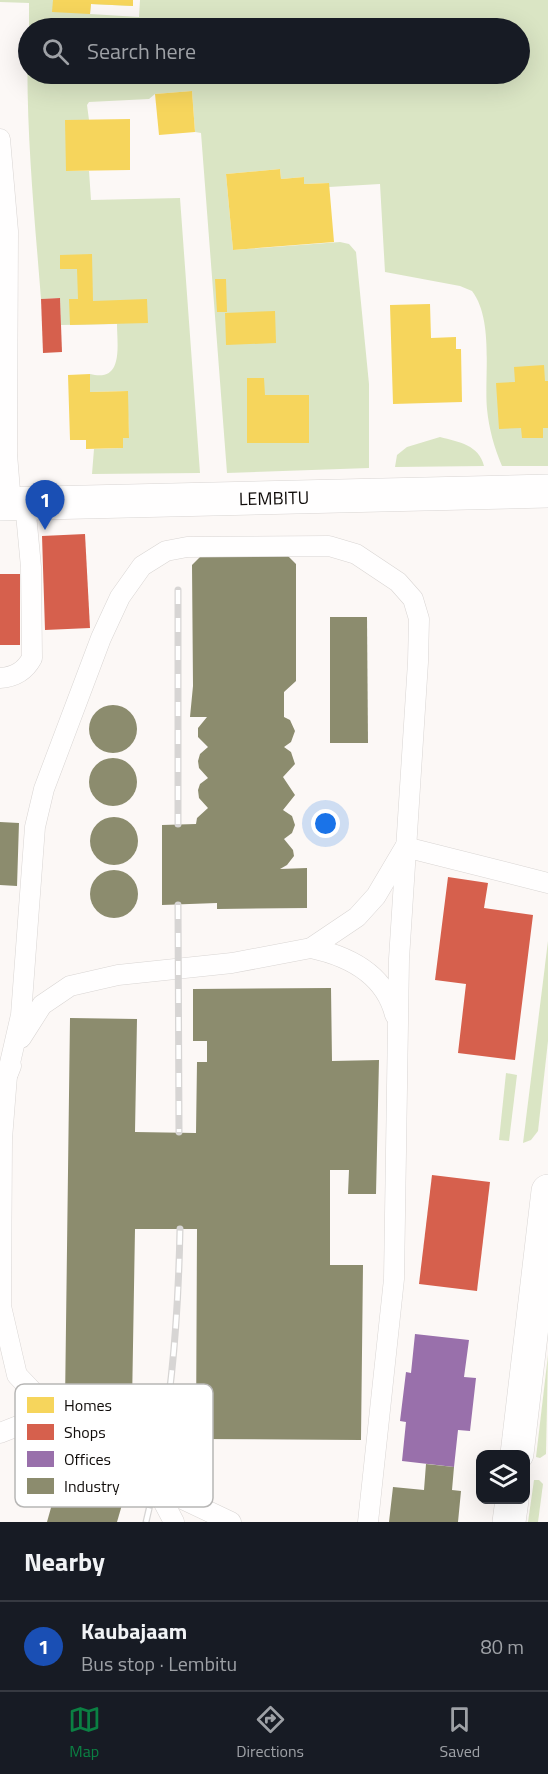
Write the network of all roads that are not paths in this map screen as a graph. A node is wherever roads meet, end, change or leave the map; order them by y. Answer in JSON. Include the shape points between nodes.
{"nodes":[{"id":1,"x":0,"y":139,"type":"edge"},
{"id":2,"x":4,"y":365,"type":"edge"},
{"id":3,"x":548,"y":491,"type":"edge"},
{"id":4,"x":12,"y":503,"type":"edge"},
{"id":5,"x":0,"y":678,"type":"edge"},
{"id":6,"x":405,"y":847,"type":"junction"},
{"id":7,"x":548,"y":883,"type":"edge"},
{"id":8,"x":311,"y":948,"type":"junction"},
{"id":9,"x":398,"y":1026,"type":"junction"},
{"id":10,"x":7,"y":1076,"type":"junction"},
{"id":11,"x":548,"y":1191,"type":"edge"},
{"id":12,"x":1,"y":1309,"type":"edge"},
{"id":13,"x":26,"y":1384,"type":"edge"},
{"id":14,"x":15,"y":1426,"type":"edge"},
{"id":15,"x":0,"y":1433,"type":"edge"},
{"id":16,"x":518,"y":1450,"type":"edge"},
{"id":17,"x":511,"y":1504,"type":"edge"},
{"id":18,"x":166,"y":1507,"type":"edge"},
{"id":19,"x":199,"y":1507,"type":"edge"},
{"id":20,"x":174,"y":1522,"type":"edge"},
{"id":21,"x":231,"y":1522,"type":"edge"},
{"id":22,"x":368,"y":1522,"type":"edge"},
{"id":23,"x":509,"y":1522,"type":"edge"}],
"edges":[{"from":1,"to":2,"type":"lane","via":[[8,231]]},
{"from":2,"to":4,"type":"lane"},
{"from":3,"to":4,"type":"street","name":"LEMBITU"},
{"from":4,"to":5,"type":"lane","via":[[31,567],[32,658],[26,669]]},
{"from":6,"to":7,"type":"lane"},
{"from":6,"to":8,"type":"lane","via":[[376,896],[357,917]]},
{"from":6,"to":9,"type":"lane"},
{"from":6,"to":10,"type":"lane","via":[[418,662],[419,619],[413,599],[378,567],[356,554],[329,546],[187,547],[152,557],[120,597],[44,789],[35,827],[22,1006]]},
{"from":8,"to":9,"type":"lane","via":[[338,954],[370,974],[393,1008]]},
{"from":8,"to":10,"type":"lane","via":[[232,963],[118,975],[70,986],[42,1005],[23,1034]]},
{"from":9,"to":22,"type":"lane","via":[[394,1279]]},
{"from":10,"to":12,"type":"lane","via":[[2,1139]]},
{"from":11,"to":16,"type":"street"},
{"from":12,"to":13,"type":"lane","via":[[17,1375]]},
{"from":14,"to":15,"type":"lane"},
{"from":17,"to":23,"type":"street"},
{"from":18,"to":20,"type":"lane"},
{"from":19,"to":21,"type":"lane"}]}
